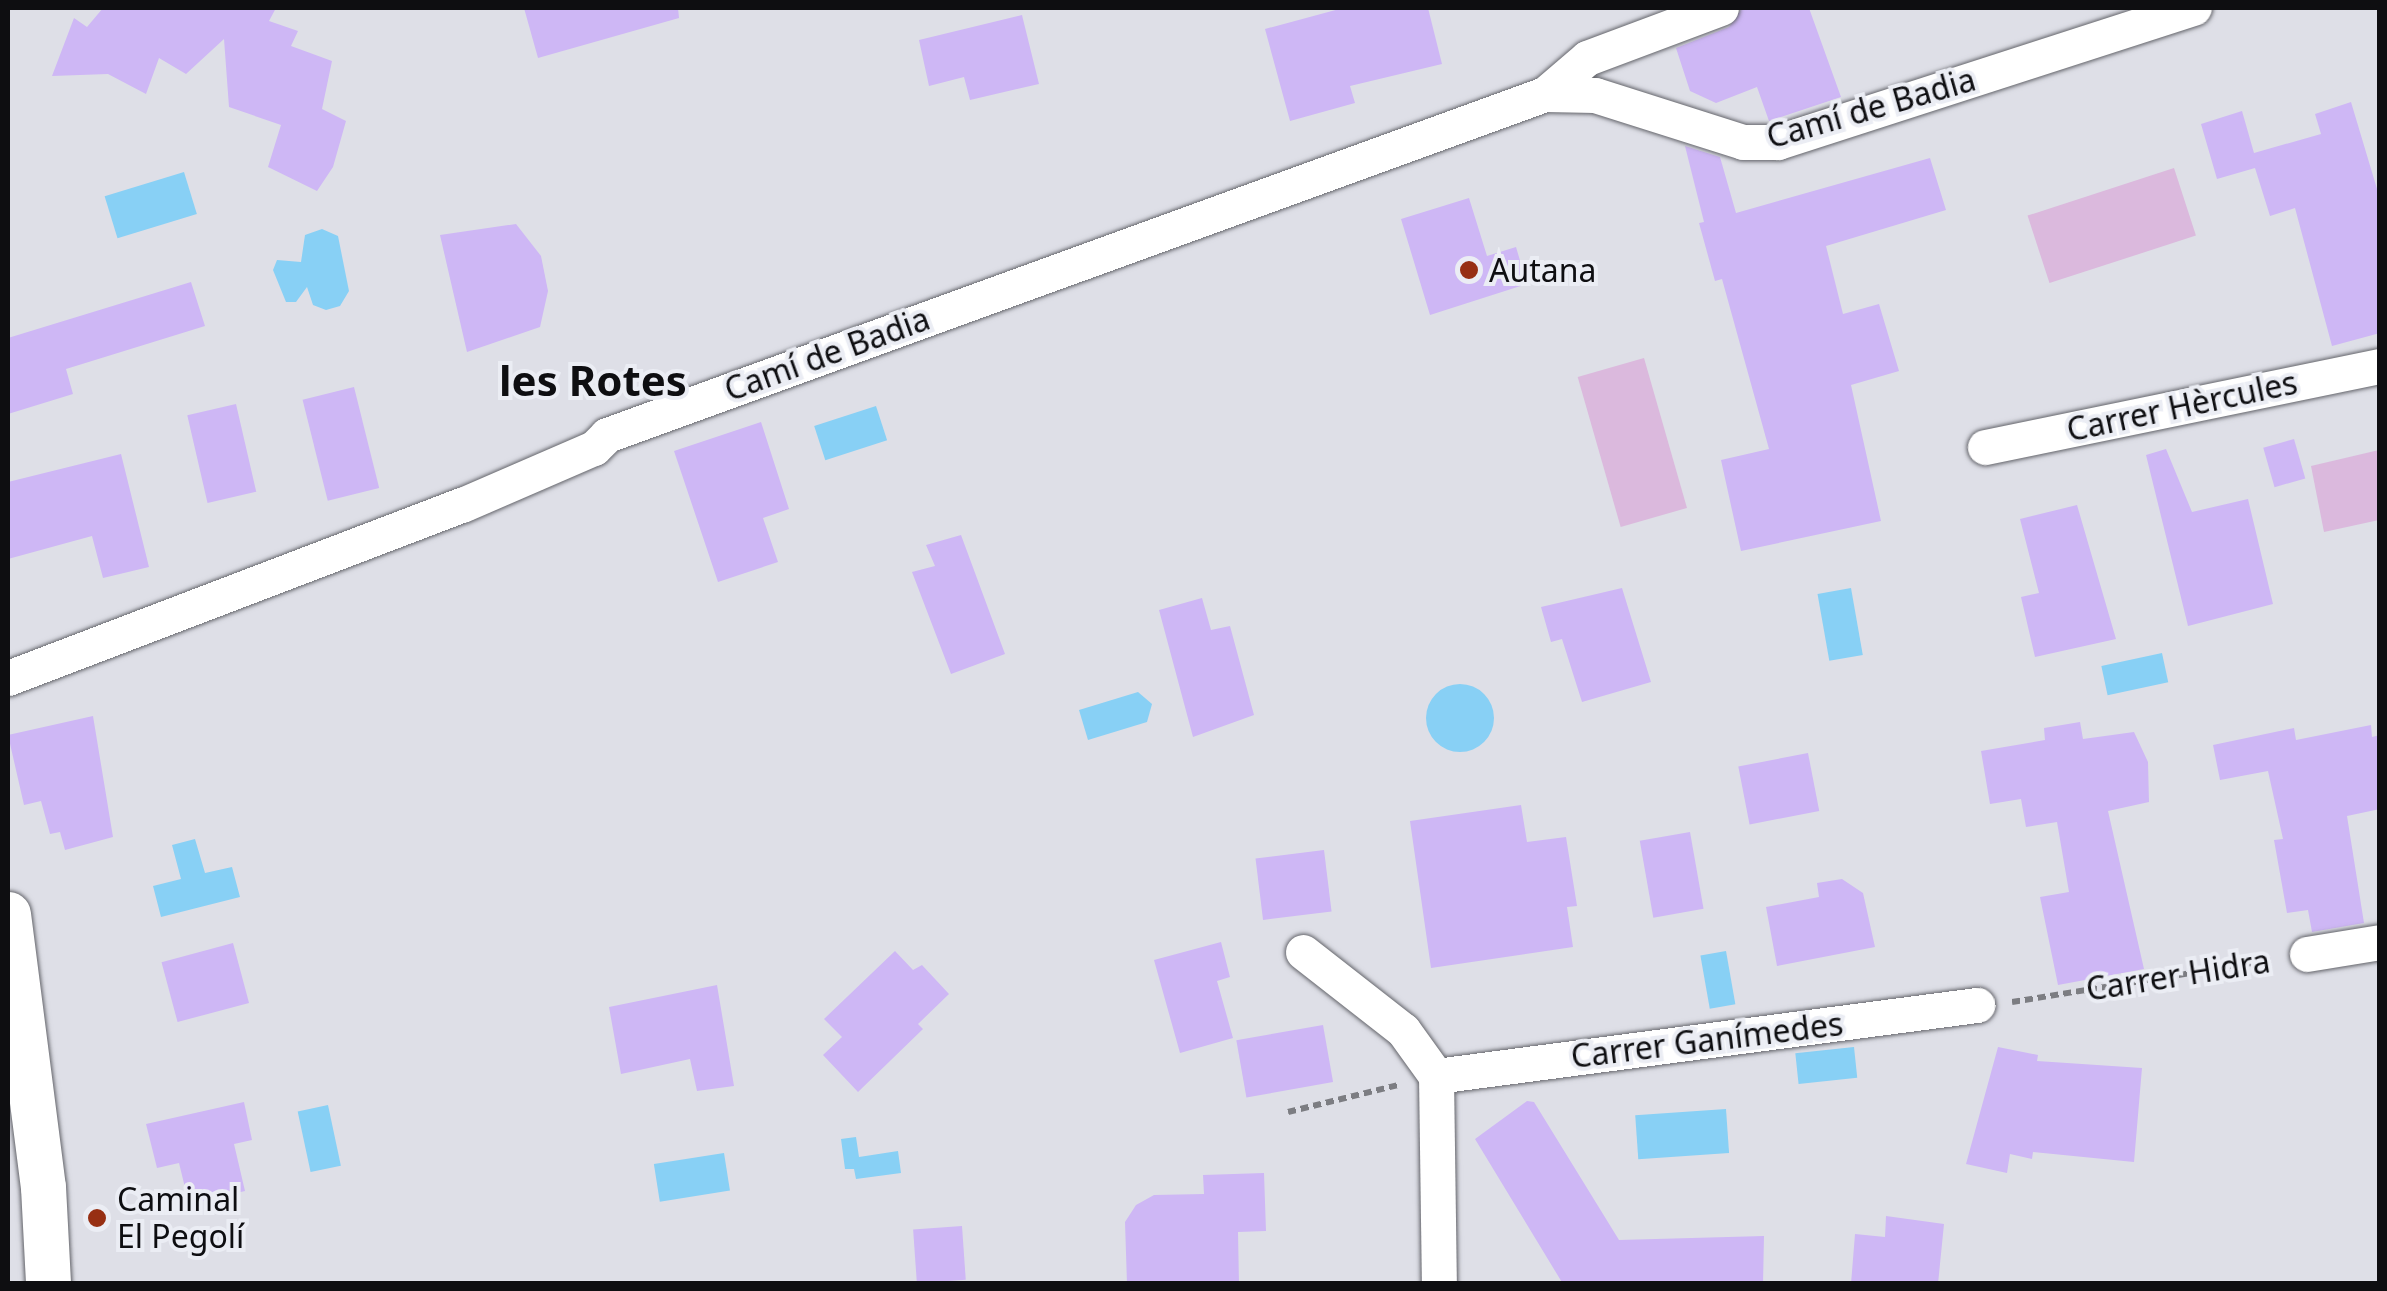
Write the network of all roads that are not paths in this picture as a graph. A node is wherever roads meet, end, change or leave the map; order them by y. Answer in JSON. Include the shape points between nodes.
{"nodes":[{"id":1,"x":1721,"y":8,"type":"edge"},
{"id":2,"x":2194,"y":8,"type":"edge"},
{"id":3,"x":1544,"y":94,"type":"junction"},
{"id":4,"x":2380,"y":366,"type":"edge"},
{"id":5,"x":1985,"y":447,"type":"dead end"},
{"id":6,"x":8,"y":678,"type":"edge"},
{"id":7,"x":8,"y":914,"type":"edge"},
{"id":8,"x":2380,"y":942,"type":"edge"},
{"id":9,"x":1303,"y":952,"type":"dead end"},
{"id":10,"x":2307,"y":954,"type":"road end"},
{"id":11,"x":1977,"y":1004,"type":"road end"},
{"id":12,"x":1436,"y":1076,"type":"junction"},
{"id":13,"x":48,"y":1284,"type":"edge"},
{"id":14,"x":1439,"y":1284,"type":"edge"}],
"edges":[{"from":1,"to":3,"type":"street","name":"Camí de Badia","via":[[1587,58]]},
{"from":2,"to":3,"type":"street","name":"Camí de Badia","via":[[1778,142],[1743,142],[1595,95]]},
{"from":3,"to":6,"type":"street","name":"Camí de Badia","via":[[607,434],[594,448],[462,505]]},
{"from":4,"to":5,"type":"street","name":"Carrer Hèrcules"},
{"from":7,"to":13,"type":"street","via":[[43,1187]]},
{"from":8,"to":10,"type":"street","name":"Carrer Hidra"},
{"from":9,"to":12,"type":"street","via":[[1403,1030]]},
{"from":11,"to":12,"type":"street","name":"Carrer Ganímedes"},
{"from":12,"to":14,"type":"street"}]}
